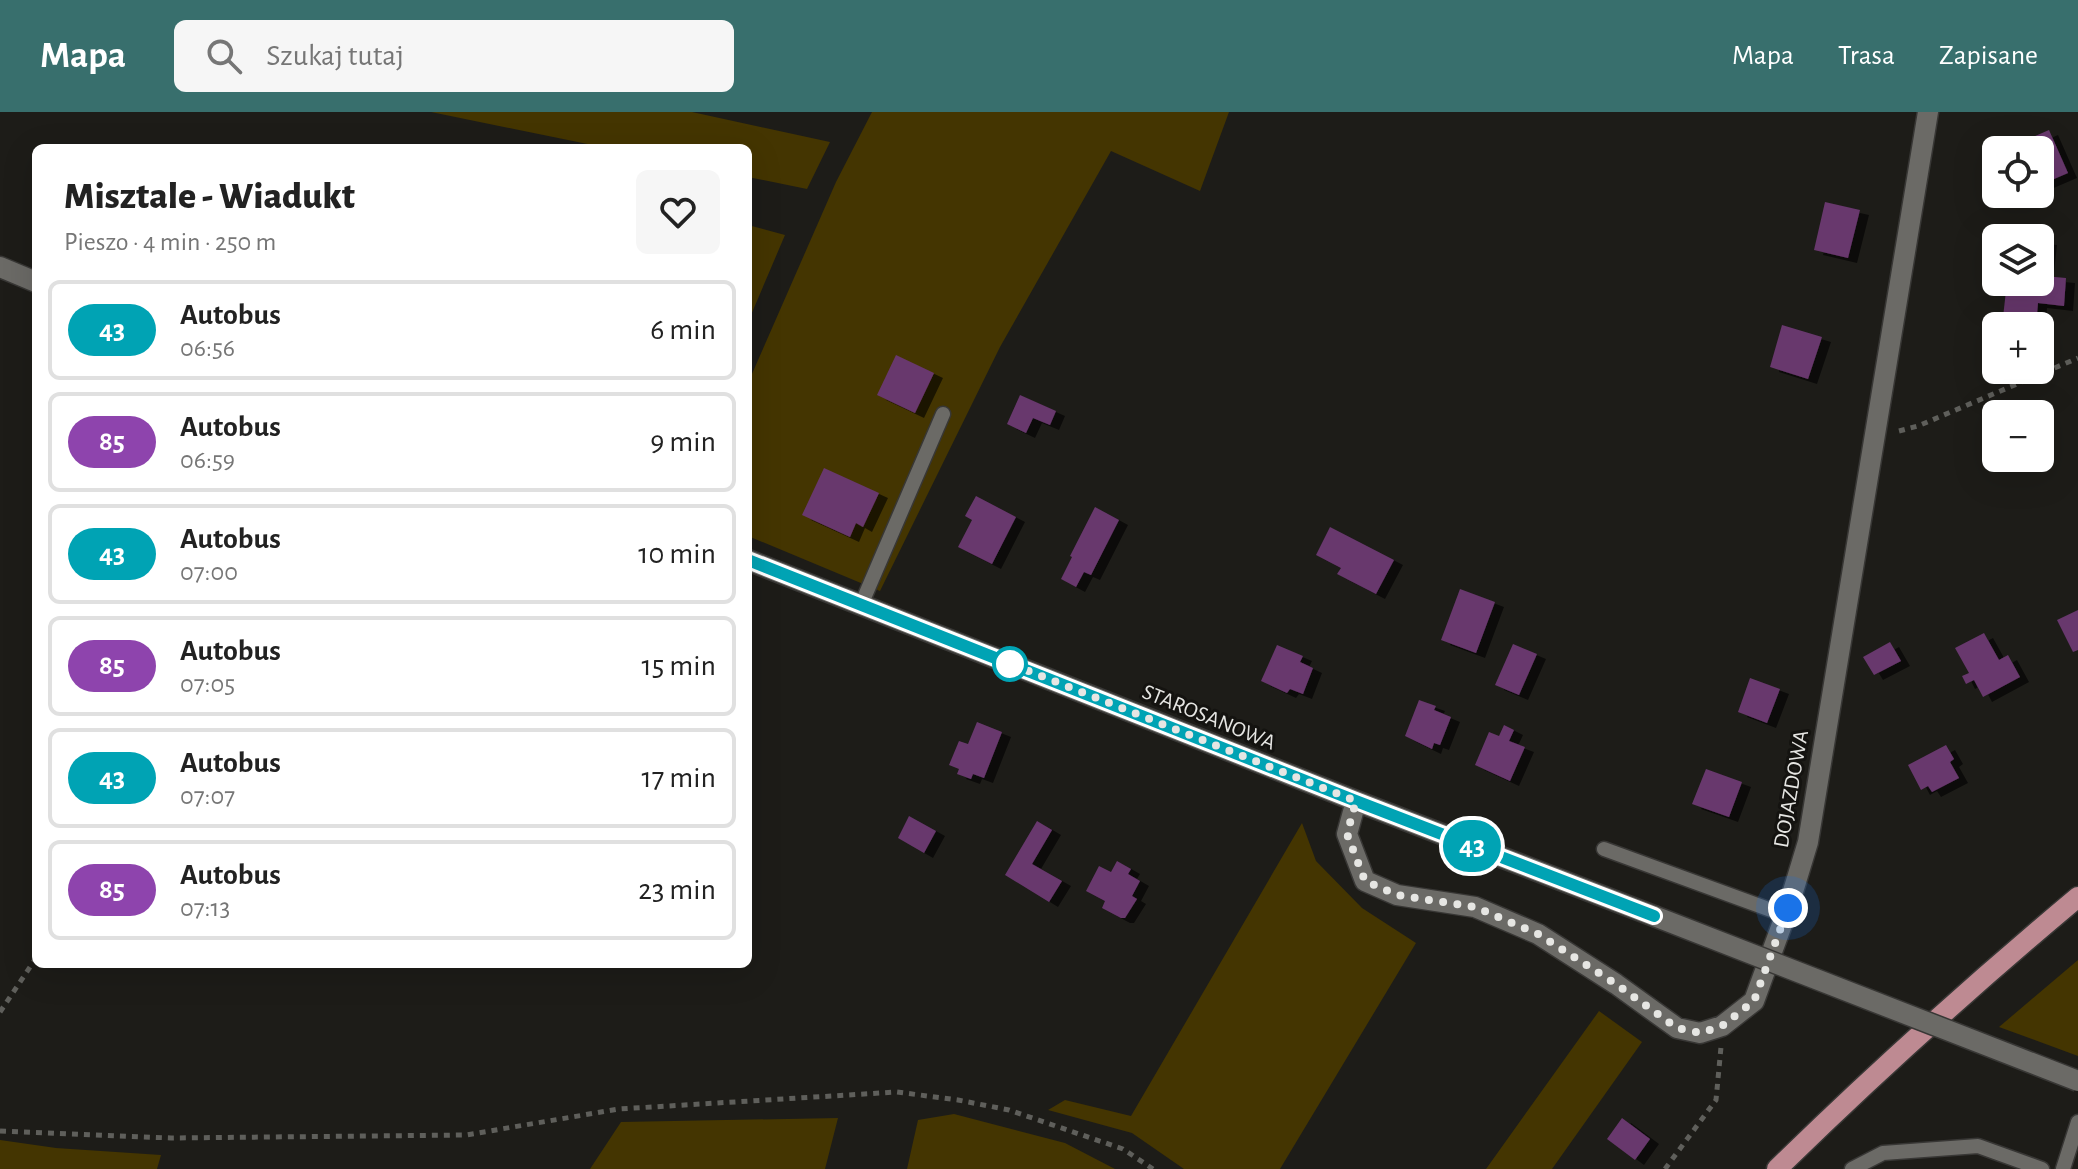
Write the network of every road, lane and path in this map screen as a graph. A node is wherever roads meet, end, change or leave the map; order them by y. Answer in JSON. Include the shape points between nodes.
{"nodes":[{"id":1,"x":1928,"y":112,"type":"edge"},
{"id":2,"x":0,"y":267,"type":"edge"},
{"id":3,"x":32,"y":280,"type":"edge"},
{"id":4,"x":2078,"y":358,"type":"edge"},
{"id":5,"x":943,"y":414,"type":"dead end"},
{"id":6,"x":1874,"y":436,"type":"junction"},
{"id":7,"x":752,"y":562,"type":"edge"},
{"id":8,"x":861,"y":605,"type":"junction"},
{"id":9,"x":1356,"y":801,"type":"junction"},
{"id":10,"x":1604,"y":849,"type":"dead end"},
{"id":11,"x":2078,"y":897,"type":"edge"},
{"id":12,"x":1785,"y":915,"type":"junction"},
{"id":13,"x":32,"y":964,"type":"edge"},
{"id":14,"x":0,"y":1012,"type":"edge"},
{"id":15,"x":1722,"y":1026,"type":"junction"},
{"id":16,"x":2078,"y":1081,"type":"edge"},
{"id":17,"x":2078,"y":1122,"type":"edge"},
{"id":18,"x":0,"y":1131,"type":"edge"},
{"id":19,"x":1153,"y":1169,"type":"edge"},
{"id":20,"x":1665,"y":1169,"type":"edge"},
{"id":21,"x":1777,"y":1169,"type":"edge"},
{"id":22,"x":1852,"y":1169,"type":"edge"},
{"id":23,"x":2042,"y":1169,"type":"edge"},
{"id":24,"x":2063,"y":1169,"type":"edge"}],
"edges":[{"from":1,"to":6,"type":"street","name":"DOJAZDOWA"},
{"from":2,"to":3,"type":"street"},
{"from":4,"to":6,"type":"path","via":[[1918,426]]},
{"from":5,"to":8,"type":"lane"},
{"from":6,"to":12,"type":"street","name":"DOJAZDOWA","via":[[1808,842]]},
{"from":7,"to":8,"type":"street","name":"STAROSANOWA"},
{"from":8,"to":9,"type":"street","name":"STAROSANOWA"},
{"from":9,"to":15,"type":"street","via":[[1347,834],[1365,881],[1397,895],[1475,907],[1538,934],[1677,1028],[1700,1033]]},
{"from":9,"to":16,"type":"street","name":"STAROSANOWA","bridge":true},
{"from":10,"to":12,"type":"lane"},
{"from":11,"to":21,"type":"main road","via":[[1854,1093]]},
{"from":12,"to":15,"type":"street","name":"DOJAZDOWA","via":[[1754,1001]]},
{"from":13,"to":14,"type":"path"},
{"from":15,"to":20,"type":"path","via":[[1716,1100]]},
{"from":17,"to":24,"type":"lane"},
{"from":18,"to":19,"type":"path","via":[[171,1138],[466,1135],[619,1109],[897,1092],[1009,1110],[1123,1149]]},
{"from":22,"to":23,"type":"lane","via":[[1883,1153],[1978,1146]]}]}
